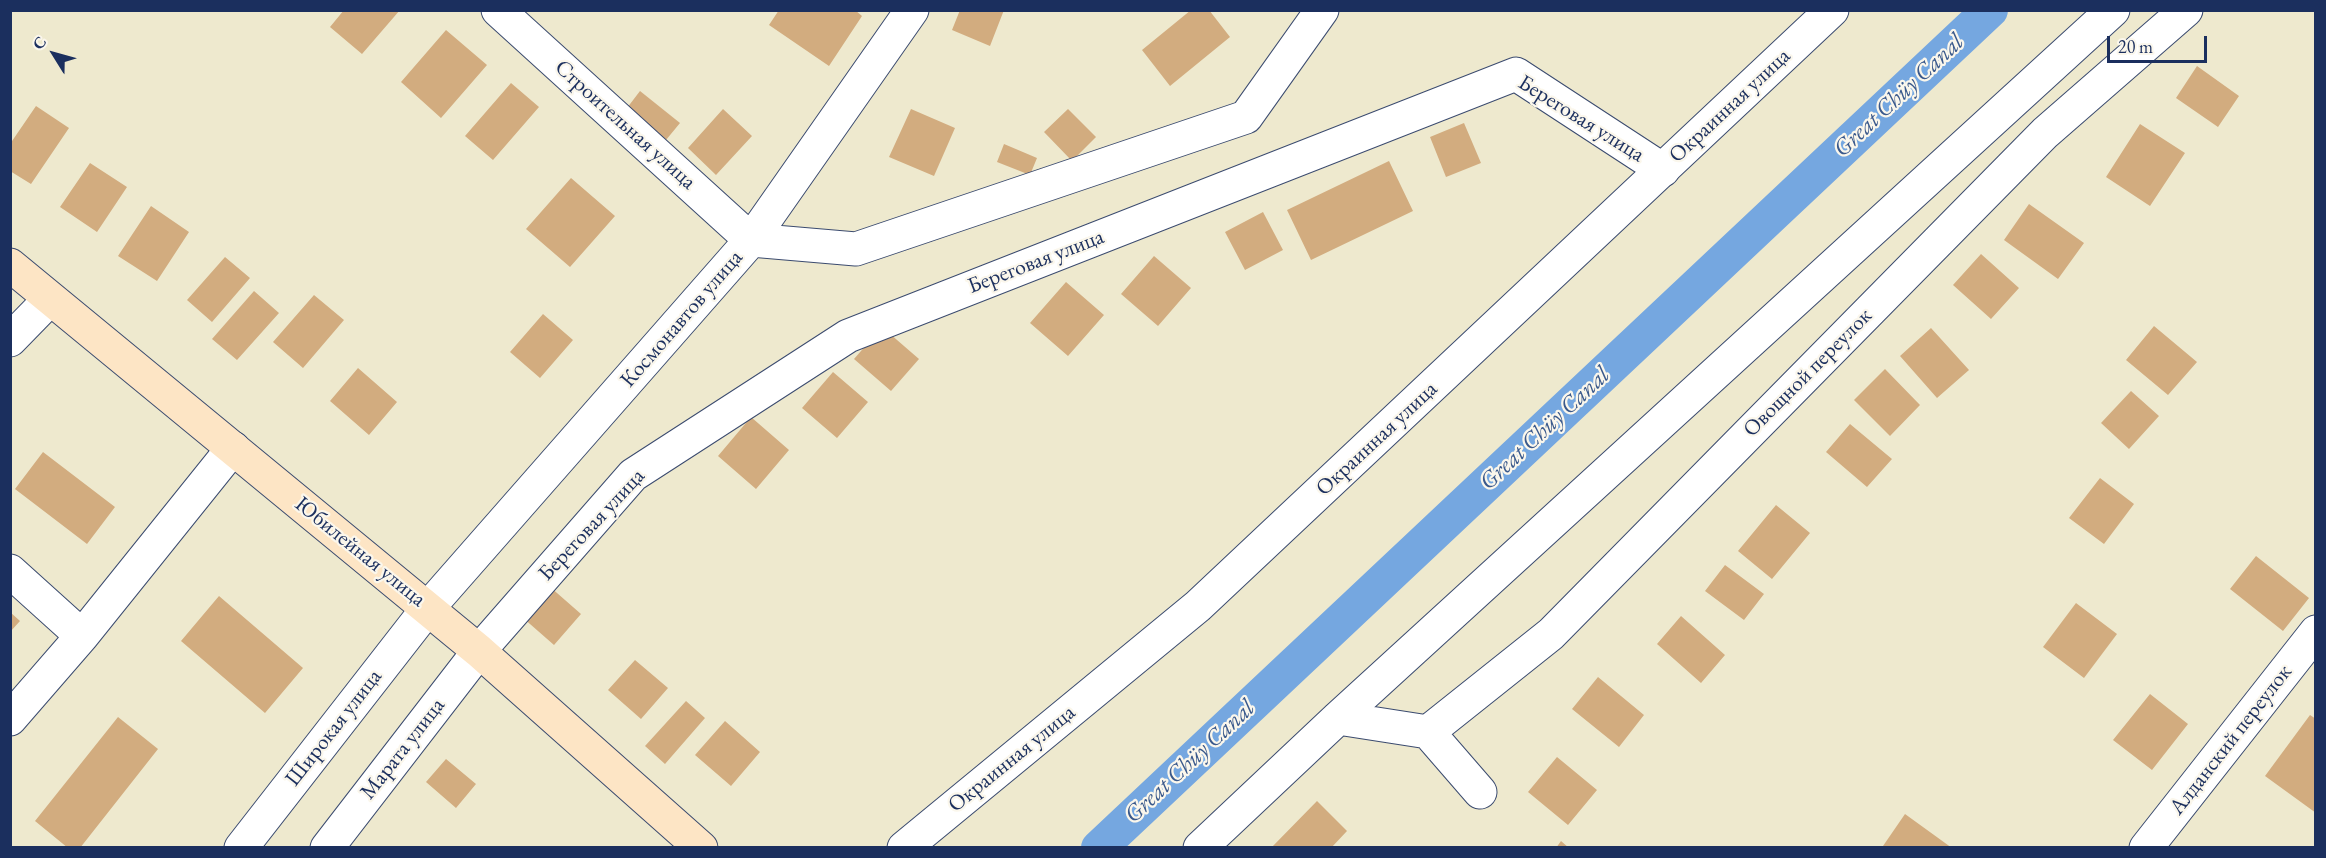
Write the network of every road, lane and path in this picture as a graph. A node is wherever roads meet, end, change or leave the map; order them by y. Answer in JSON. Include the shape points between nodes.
{"nodes":[{"id":1,"x":498,"y":10,"type":"edge"},
{"id":2,"x":912,"y":10,"type":"edge"},
{"id":3,"x":1322,"y":10,"type":"edge"},
{"id":4,"x":1832,"y":10,"type":"edge"},
{"id":5,"x":2113,"y":10,"type":"edge"},
{"id":6,"x":2186,"y":10,"type":"edge"},
{"id":7,"x":1663,"y":170,"type":"junction"},
{"id":8,"x":751,"y":240,"type":"junction"},
{"id":9,"x":10,"y":265,"type":"edge"},
{"id":10,"x":50,"y":299,"type":"junction"},
{"id":11,"x":10,"y":340,"type":"edge"},
{"id":12,"x":233,"y":448,"type":"junction"},
{"id":13,"x":10,"y":571,"type":"edge"},
{"id":14,"x":428,"y":608,"type":"junction"},
{"id":15,"x":2316,"y":632,"type":"edge"},
{"id":16,"x":82,"y":636,"type":"junction"},
{"id":17,"x":479,"y":651,"type":"junction"},
{"id":18,"x":1338,"y":718,"type":"junction"},
{"id":19,"x":10,"y":719,"type":"edge"},
{"id":20,"x":1428,"y":732,"type":"junction"},
{"id":21,"x":1480,"y":792,"type":"dead end"},
{"id":22,"x":241,"y":848,"type":"edge"},
{"id":23,"x":327,"y":848,"type":"edge"},
{"id":24,"x":701,"y":848,"type":"edge"},
{"id":25,"x":904,"y":848,"type":"edge"},
{"id":26,"x":1200,"y":848,"type":"edge"},
{"id":27,"x":2146,"y":848,"type":"edge"}],
"edges":[{"from":1,"to":8,"type":"street","name":"Строительная улица"},
{"from":2,"to":8,"type":"street","name":"Космонавтов улица"},
{"from":3,"to":8,"type":"street","via":[[1246,117],[856,249]]},
{"from":4,"to":7,"type":"street","name":"Окраинная улица"},
{"from":5,"to":18,"type":"street"},
{"from":6,"to":20,"type":"street","name":"Овощной переулок","via":[[2045,133],[1551,634]]},
{"from":7,"to":17,"type":"street","name":"Береговая улица","via":[[1516,74],[848,336],[633,475]]},
{"from":7,"to":25,"type":"street","name":"Окраинная улица","via":[[1198,606]]},
{"from":8,"to":14,"type":"street","name":"Космонавтов улица"},
{"from":9,"to":10,"type":"main road","name":"Юбилейная улица"},
{"from":10,"to":11,"type":"street"},
{"from":10,"to":12,"type":"main road","name":"Юбилейная улица"},
{"from":12,"to":14,"type":"main road","name":"Юбилейная улица"},
{"from":12,"to":16,"type":"street"},
{"from":13,"to":16,"type":"street"},
{"from":14,"to":17,"type":"main road","name":"Юбилейная улица"},
{"from":14,"to":22,"type":"street","name":"Широкая улица"},
{"from":15,"to":27,"type":"street","name":"Алданский переулок"},
{"from":16,"to":19,"type":"street"},
{"from":17,"to":23,"type":"street","name":"Марата улица"},
{"from":17,"to":24,"type":"main road","name":"Юбилейная улица"},
{"from":18,"to":20,"type":"street"},
{"from":18,"to":26,"type":"street"},
{"from":20,"to":21,"type":"street"}]}
